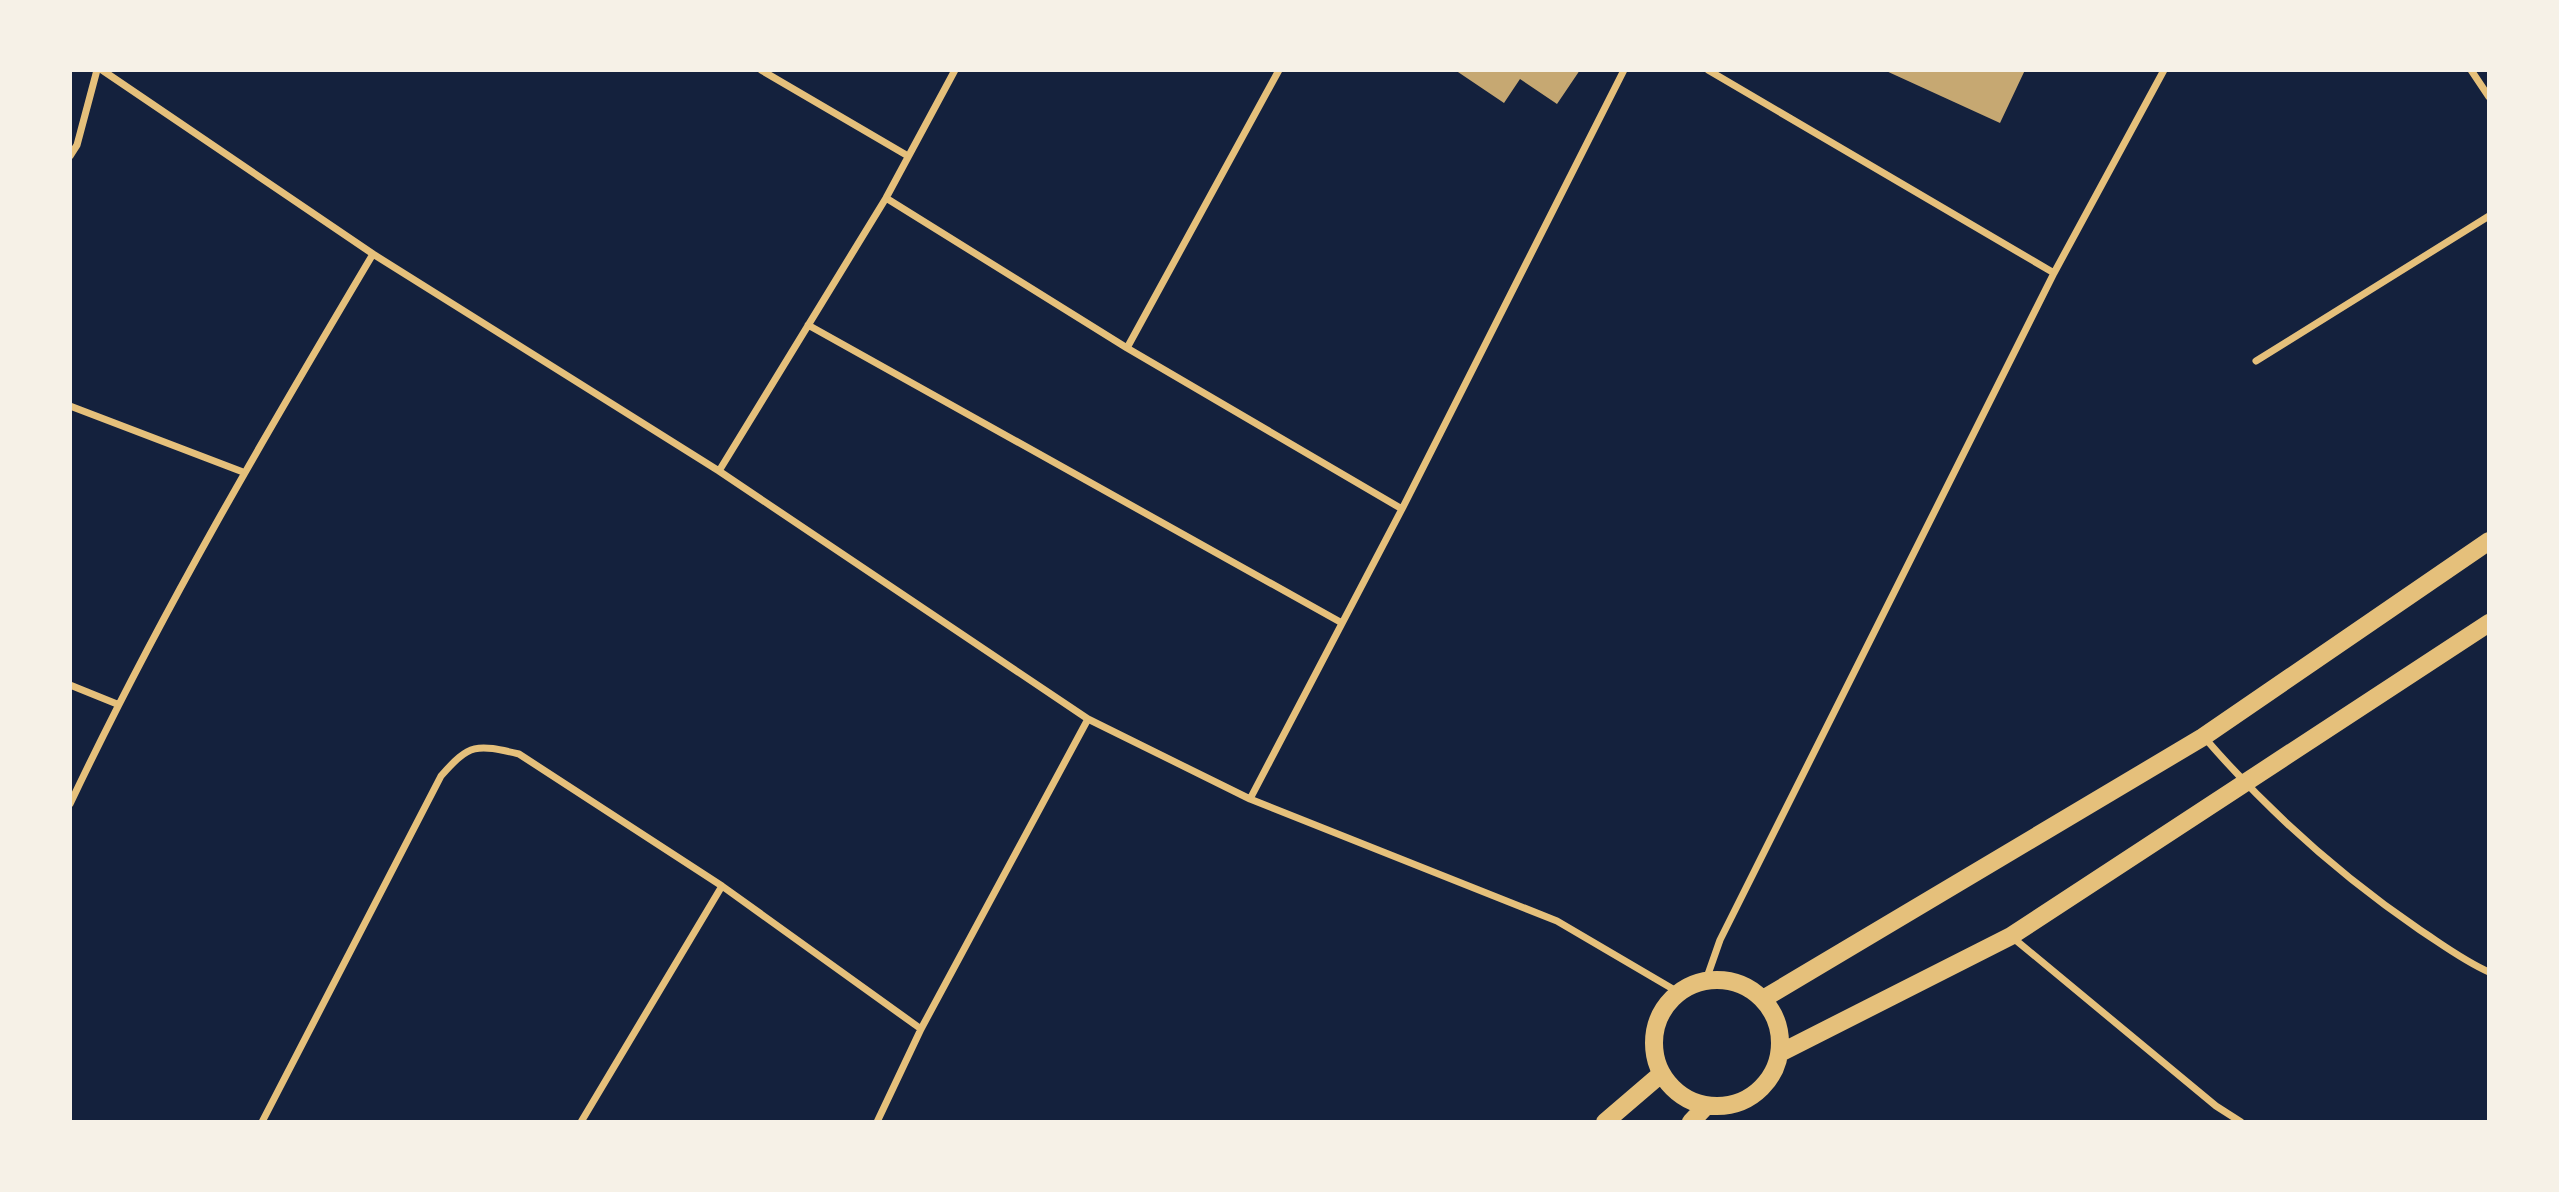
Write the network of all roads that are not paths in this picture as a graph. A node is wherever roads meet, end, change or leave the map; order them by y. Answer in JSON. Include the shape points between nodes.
{"nodes":[{"id":1,"x":99,"y":70,"type":"edge"},
{"id":2,"x":761,"y":70,"type":"edge"},
{"id":3,"x":955,"y":70,"type":"edge"},
{"id":4,"x":1279,"y":70,"type":"edge"},
{"id":5,"x":1624,"y":70,"type":"edge"},
{"id":6,"x":1708,"y":70,"type":"edge"},
{"id":7,"x":2164,"y":70,"type":"edge"},
{"id":8,"x":2471,"y":70,"type":"edge"},
{"id":9,"x":2489,"y":97,"type":"edge"},
{"id":10,"x":70,"y":156,"type":"edge"},
{"id":11,"x":908,"y":156,"type":"junction"},
{"id":12,"x":886,"y":198,"type":"junction"},
{"id":13,"x":2489,"y":216,"type":"edge"},
{"id":14,"x":373,"y":254,"type":"junction"},
{"id":15,"x":2054,"y":273,"type":"junction"},
{"id":16,"x":808,"y":325,"type":"junction"},
{"id":17,"x":1128,"y":348,"type":"junction"},
{"id":18,"x":2256,"y":361,"type":"dead end"},
{"id":19,"x":70,"y":406,"type":"edge"},
{"id":20,"x":719,"y":471,"type":"junction"},
{"id":21,"x":243,"y":472,"type":"junction"},
{"id":22,"x":1402,"y":509,"type":"junction"},
{"id":23,"x":2489,"y":541,"type":"edge"},
{"id":24,"x":1342,"y":623,"type":"junction"},
{"id":25,"x":2489,"y":623,"type":"edge"},
{"id":26,"x":70,"y":685,"type":"edge"},
{"id":27,"x":117,"y":704,"type":"junction"},
{"id":28,"x":1088,"y":719,"type":"junction"},
{"id":29,"x":2203,"y":737,"type":"junction"},
{"id":30,"x":2245,"y":785,"type":"junction"},
{"id":31,"x":1250,"y":799,"type":"junction"},
{"id":32,"x":70,"y":804,"type":"edge"},
{"id":33,"x":722,"y":886,"type":"junction"},
{"id":34,"x":2011,"y":936,"type":"junction"},
{"id":35,"x":2489,"y":972,"type":"edge"},
{"id":36,"x":1706,"y":980,"type":"junction"},
{"id":37,"x":1678,"y":992,"type":"junction"},
{"id":38,"x":1763,"y":999,"type":"junction"},
{"id":39,"x":921,"y":1029,"type":"junction"},
{"id":40,"x":1780,"y":1054,"type":"junction"},
{"id":41,"x":1661,"y":1074,"type":"junction"},
{"id":42,"x":1706,"y":1106,"type":"junction"},
{"id":43,"x":262,"y":1122,"type":"edge"},
{"id":44,"x":581,"y":1122,"type":"edge"},
{"id":45,"x":877,"y":1122,"type":"edge"},
{"id":46,"x":1605,"y":1122,"type":"edge"},
{"id":47,"x":1691,"y":1122,"type":"edge"},
{"id":48,"x":2241,"y":1122,"type":"edge"}],
"edges":[{"from":1,"to":10,"type":"street"},
{"from":1,"to":14,"type":"street"},
{"from":2,"to":11,"type":"street"},
{"from":3,"to":11,"type":"street"},
{"from":4,"to":17,"type":"street"},
{"from":5,"to":22,"type":"street"},
{"from":6,"to":15,"type":"street"},
{"from":7,"to":15,"type":"street"},
{"from":8,"to":9,"type":"street"},
{"from":11,"to":12,"type":"street"},
{"from":12,"to":16,"type":"street"},
{"from":12,"to":17,"type":"street"},
{"from":13,"to":18,"type":"street"},
{"from":14,"to":20,"type":"street"},
{"from":14,"to":21,"type":"street"},
{"from":15,"to":36,"type":"street","via":[[1720,940]]},
{"from":16,"to":20,"type":"street"},
{"from":16,"to":24,"type":"street"},
{"from":17,"to":22,"type":"street"},
{"from":19,"to":21,"type":"street"},
{"from":20,"to":28,"type":"street"},
{"from":21,"to":27,"type":"street"},
{"from":22,"to":24,"type":"street"},
{"from":23,"to":29,"type":"main road"},
{"from":24,"to":31,"type":"street"},
{"from":25,"to":30,"type":"main road"},
{"from":26,"to":27,"type":"street"},
{"from":27,"to":32,"type":"street"},
{"from":28,"to":31,"type":"street"},
{"from":28,"to":39,"type":"street"},
{"from":29,"to":30,"type":"street"},
{"from":29,"to":38,"type":"main road"},
{"from":30,"to":34,"type":"main road"},
{"from":30,"to":35,"type":"street","via":[[2372,897],[2470,964]]},
{"from":31,"to":37,"type":"street","via":[[1557,921]]},
{"from":33,"to":39,"type":"street"},
{"from":33,"to":43,"type":"street","via":[[519,754],[488,747],[463,752],[441,776]]},
{"from":33,"to":44,"type":"street"},
{"from":34,"to":40,"type":"main road"},
{"from":34,"to":48,"type":"street"},
{"from":36,"to":37,"type":"main road"},
{"from":36,"to":38,"type":"main road","via":[[1737,982]]},
{"from":37,"to":41,"type":"main road","via":[[1659,1015],[1653,1045]]},
{"from":38,"to":40,"type":"main road","via":[[1778,1024]]},
{"from":39,"to":45,"type":"street"},
{"from":40,"to":42,"type":"main road","via":[[1762,1089],[1726,1106]]},
{"from":41,"to":42,"type":"main road","via":[[1680,1095]]},
{"from":41,"to":46,"type":"main road"},
{"from":42,"to":47,"type":"main road"}]}
